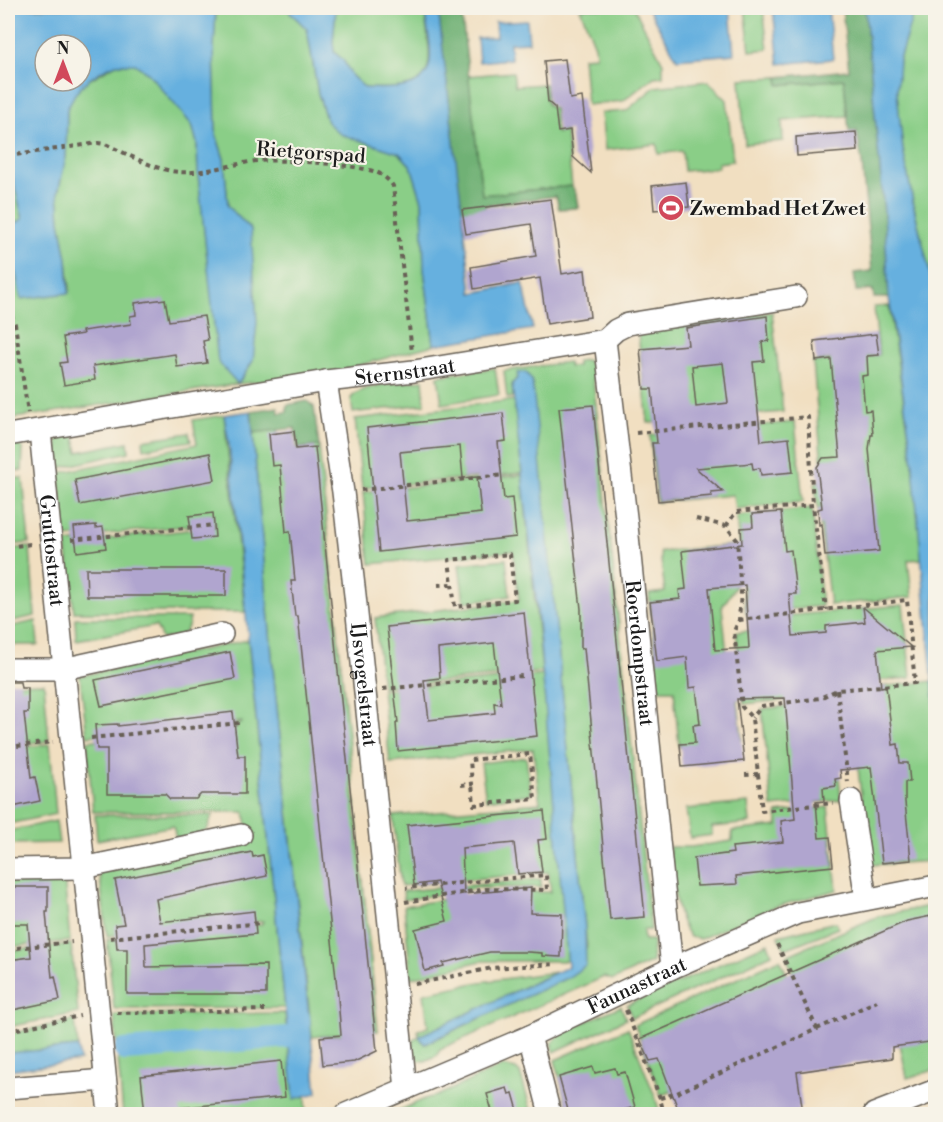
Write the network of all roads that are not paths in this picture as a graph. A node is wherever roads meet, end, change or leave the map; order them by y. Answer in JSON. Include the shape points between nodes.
{"nodes":[{"id":1,"x":796,"y":297,"type":"dead end"},
{"id":2,"x":605,"y":340,"type":"junction"},
{"id":3,"x":326,"y":381,"type":"junction"},
{"id":4,"x":35,"y":431,"type":"junction"},
{"id":5,"x":8,"y":435,"type":"edge"},
{"id":6,"x":222,"y":634,"type":"dead end"},
{"id":7,"x":8,"y":669,"type":"edge"},
{"id":8,"x":63,"y":669,"type":"junction"},
{"id":9,"x":851,"y":800,"type":"road end"},
{"id":10,"x":241,"y":835,"type":"dead end"},
{"id":11,"x":83,"y":868,"type":"junction"},
{"id":12,"x":8,"y":869,"type":"edge"},
{"id":13,"x":936,"y":886,"type":"edge"},
{"id":14,"x":866,"y":899,"type":"junction"},
{"id":15,"x":672,"y":968,"type":"junction"},
{"id":16,"x":530,"y":1036,"type":"junction"},
{"id":17,"x":105,"y":1080,"type":"junction"},
{"id":18,"x":8,"y":1088,"type":"edge"},
{"id":19,"x":406,"y":1089,"type":"junction"},
{"id":20,"x":936,"y":1090,"type":"edge"},
{"id":21,"x":910,"y":1107,"type":"edge"},
{"id":22,"x":109,"y":1114,"type":"edge"},
{"id":23,"x":346,"y":1114,"type":"edge"},
{"id":24,"x":550,"y":1114,"type":"edge"},
{"id":25,"x":874,"y":1114,"type":"edge"}],
"edges":[{"from":1,"to":2,"type":"street","name":"Sternstraat","via":[[628,324]]},
{"from":2,"to":3,"type":"street","name":"Sternstraat"},
{"from":2,"to":15,"type":"street","name":"Roerdompstraat"},
{"from":3,"to":4,"type":"street","name":"Sternstraat"},
{"from":3,"to":19,"type":"street","name":"IJsvogelstraat","via":[[388,897]]},
{"from":4,"to":5,"type":"street","name":"Sternstraat"},
{"from":4,"to":8,"type":"street","name":"Gruttostraat"},
{"from":6,"to":8,"type":"street"},
{"from":7,"to":8,"type":"street"},
{"from":8,"to":11,"type":"street","name":"Gruttostraat"},
{"from":9,"to":14,"type":"street"},
{"from":10,"to":11,"type":"street"},
{"from":11,"to":12,"type":"street"},
{"from":11,"to":17,"type":"street","name":"Gruttostraat"},
{"from":13,"to":14,"type":"street","name":"Faunastraat"},
{"from":14,"to":15,"type":"street","name":"Faunastraat","via":[[798,913]]},
{"from":15,"to":16,"type":"street","name":"Faunastraat"},
{"from":16,"to":19,"type":"street","name":"Faunastraat"},
{"from":16,"to":24,"type":"street"},
{"from":17,"to":18,"type":"street"},
{"from":17,"to":22,"type":"street","name":"Gruttostraat"},
{"from":19,"to":23,"type":"street","name":"Faunastraat"},
{"from":20,"to":21,"type":"street"},
{"from":21,"to":25,"type":"street"}]}
